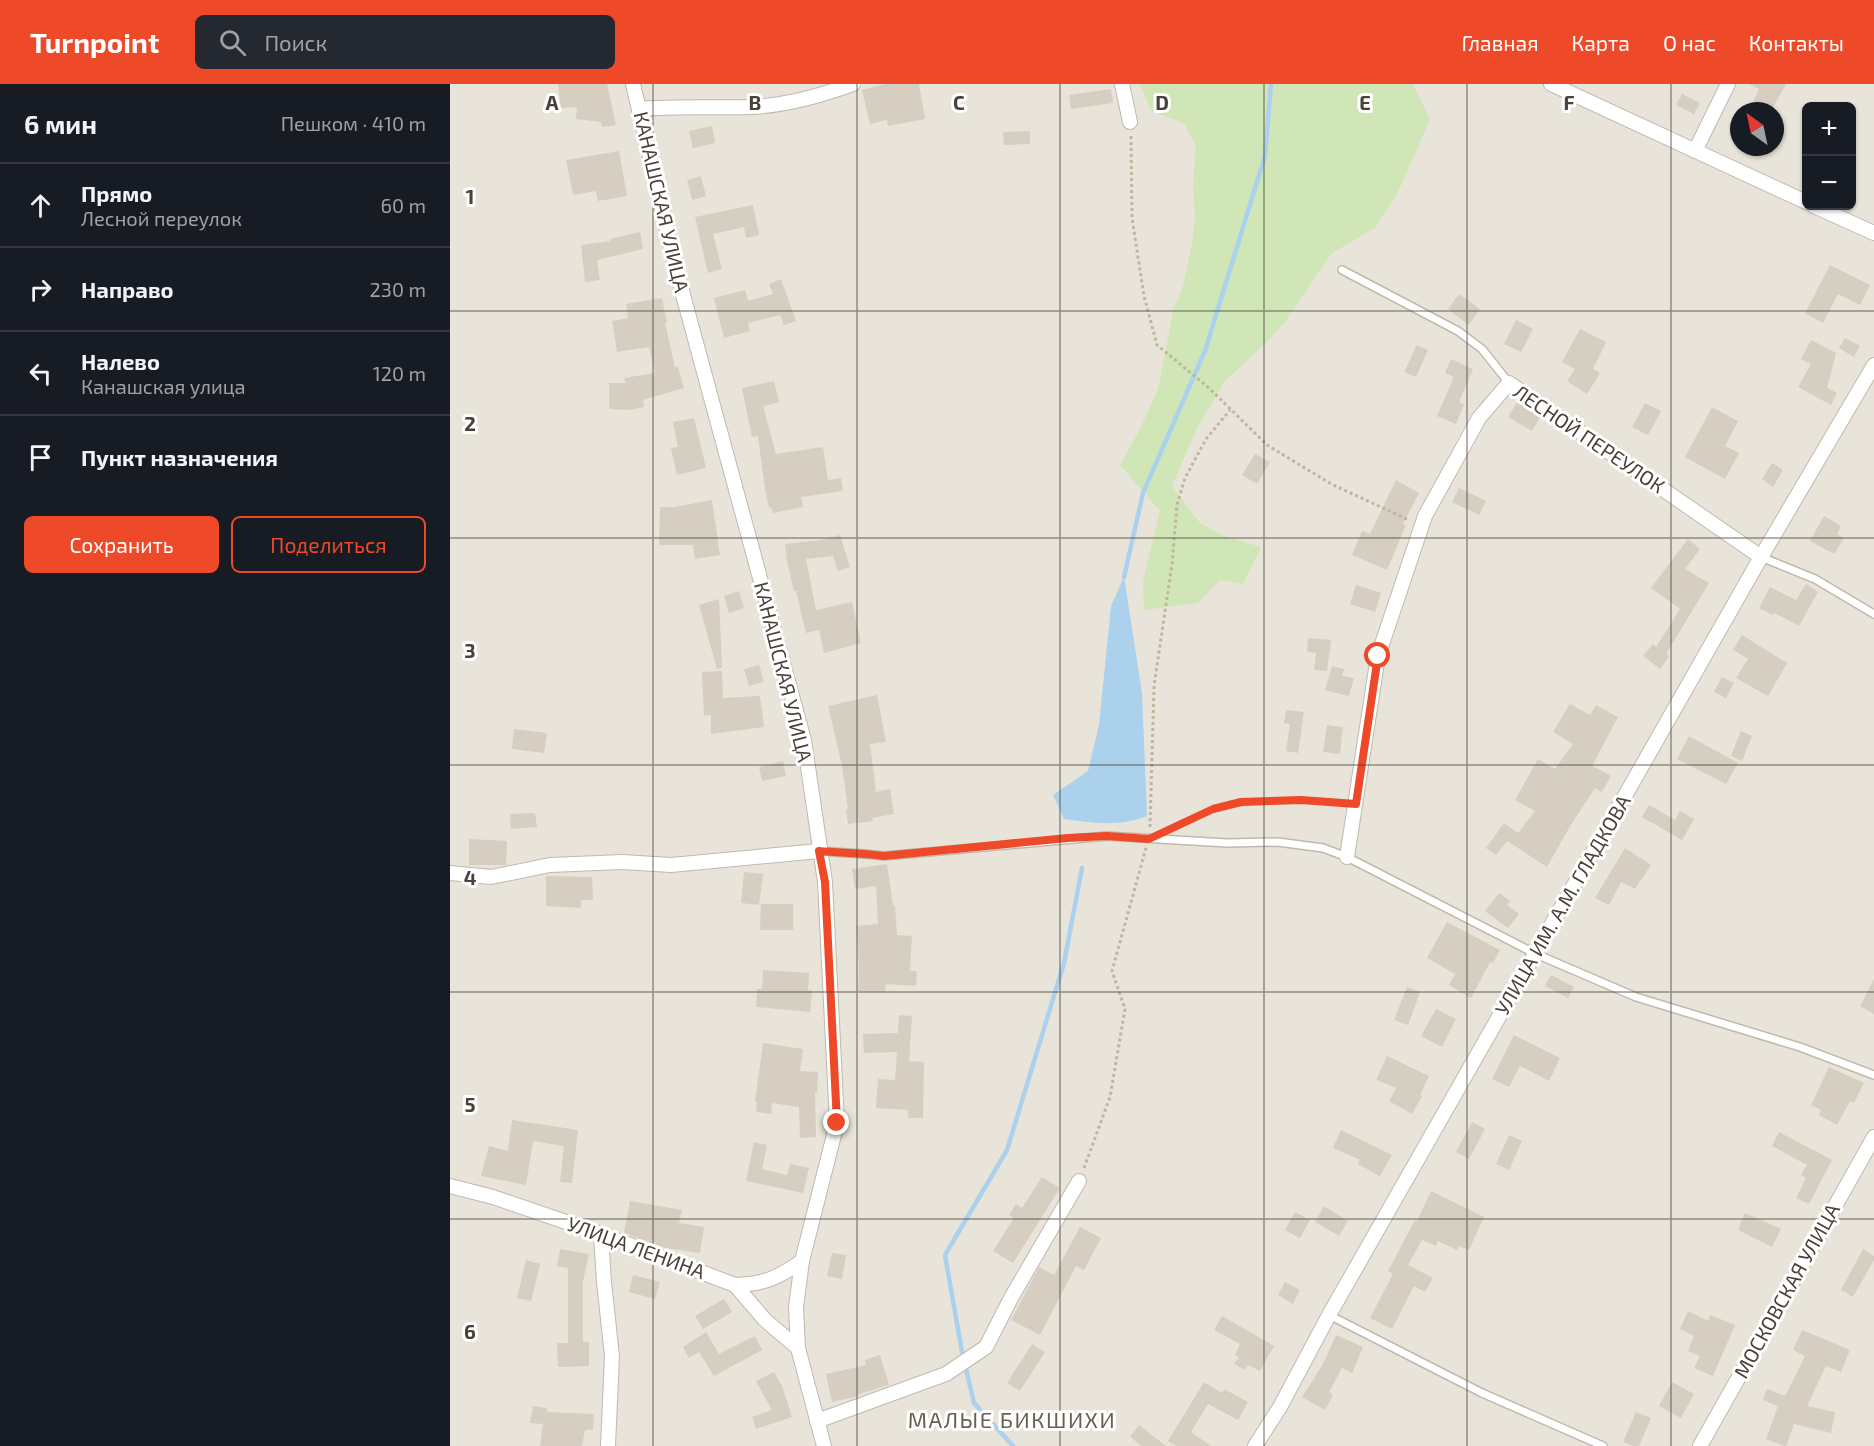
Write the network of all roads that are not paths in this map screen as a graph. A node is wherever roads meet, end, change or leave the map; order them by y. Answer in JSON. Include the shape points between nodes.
{"nodes":[{"id":1,"x":633,"y":84,"type":"edge"},
{"id":2,"x":853,"y":84,"type":"edge"},
{"id":3,"x":1122,"y":84,"type":"edge"},
{"id":4,"x":1551,"y":84,"type":"edge"},
{"id":5,"x":1728,"y":84,"type":"edge"},
{"id":6,"x":639,"y":109,"type":"junction"},
{"id":7,"x":1130,"y":122,"type":"road end"},
{"id":8,"x":1695,"y":151,"type":"junction"},
{"id":9,"x":1802,"y":200,"type":"edge"},
{"id":10,"x":1823,"y":210,"type":"edge"},
{"id":11,"x":1874,"y":233,"type":"edge"},
{"id":12,"x":1342,"y":270,"type":"dead end"},
{"id":13,"x":1874,"y":365,"type":"edge"},
{"id":14,"x":1509,"y":383,"type":"junction"},
{"id":15,"x":1761,"y":557,"type":"junction"},
{"id":16,"x":1874,"y":614,"type":"edge"},
{"id":17,"x":819,"y":851,"type":"junction"},
{"id":18,"x":1347,"y":857,"type":"junction"},
{"id":19,"x":450,"y":873,"type":"edge"},
{"id":20,"x":1536,"y":954,"type":"junction"},
{"id":21,"x":1874,"y":1075,"type":"edge"},
{"id":22,"x":1874,"y":1137,"type":"edge"},
{"id":23,"x":1079,"y":1181,"type":"road end"},
{"id":24,"x":450,"y":1186,"type":"edge"},
{"id":25,"x":602,"y":1234,"type":"junction"},
{"id":26,"x":802,"y":1261,"type":"junction"},
{"id":27,"x":735,"y":1285,"type":"junction"},
{"id":28,"x":1329,"y":1315,"type":"junction"},
{"id":29,"x":798,"y":1348,"type":"junction"},
{"id":30,"x":817,"y":1421,"type":"junction"},
{"id":31,"x":608,"y":1446,"type":"edge"},
{"id":32,"x":824,"y":1446,"type":"edge"},
{"id":33,"x":1255,"y":1446,"type":"edge"},
{"id":34,"x":1603,"y":1446,"type":"edge"},
{"id":35,"x":1700,"y":1446,"type":"edge"}],
"edges":[{"from":1,"to":6,"type":"street","name":"КАНАШСКАЯ УЛИЦА"},
{"from":2,"to":6,"type":"street","via":[[793,101],[751,107]]},
{"from":3,"to":7,"type":"street"},
{"from":4,"to":8,"type":"street"},
{"from":5,"to":8,"type":"street"},
{"from":6,"to":17,"type":"street","name":"КАНАШСКАЯ УЛИЦА","via":[[679,281],[804,740]]},
{"from":8,"to":9,"type":"street"},
{"from":10,"to":11,"type":"street"},
{"from":12,"to":14,"type":"lane","via":[[1458,331],[1482,350]]},
{"from":13,"to":15,"type":"street","name":"УЛИЦА ИМ. А.М. ГЛАДКОВА"},
{"from":14,"to":15,"type":"street","name":"ЛЕСНОЙ ПЕРЕУЛОК"},
{"from":14,"to":18,"type":"street","name":"ЛЕСНОЙ ПЕРЕУЛОК","via":[[1479,418],[1421,525],[1378,656]]},
{"from":15,"to":16,"type":"lane","via":[[1815,579]]},
{"from":15,"to":20,"type":"street","name":"УЛИЦА ИМ. А.М. ГЛАДКОВА"},
{"from":17,"to":18,"type":"lane","via":[[884,856],[1107,836],[1278,842],[1323,848]]},
{"from":17,"to":19,"type":"street","via":[[671,865],[550,864],[491,877]]},
{"from":17,"to":26,"type":"street","name":"КАНАШСКАЯ УЛИЦА","via":[[825,882],[837,1123]]},
{"from":18,"to":20,"type":"lane"},
{"from":20,"to":21,"type":"lane","via":[[1636,997],[1800,1047]]},
{"from":20,"to":28,"type":"street","name":"УЛИЦА ИМ. А.М. ГЛАДКОВА"},
{"from":22,"to":35,"type":"street","name":"МОСКОВСКАЯ УЛИЦА"},
{"from":23,"to":30,"type":"street","via":[[986,1347],[946,1374]]},
{"from":24,"to":25,"type":"street","name":"УЛИЦА ЛЕНИНА"},
{"from":25,"to":27,"type":"street","name":"УЛИЦА ЛЕНИНА"},
{"from":25,"to":31,"type":"street","via":[[612,1356]]},
{"from":26,"to":27,"type":"street","via":[[758,1284]]},
{"from":26,"to":29,"type":"street","name":"КАНАШСКАЯ УЛИЦА","via":[[796,1307]]},
{"from":27,"to":29,"type":"street","name":"УЛИЦА ЛЕНИНА","via":[[765,1320]]},
{"from":28,"to":33,"type":"street","name":"УЛИЦА ИМ. А.М. ГЛАДКОВА"},
{"from":28,"to":34,"type":"lane","via":[[1482,1393]]},
{"from":29,"to":30,"type":"street","name":"КАНАШСКАЯ УЛИЦА"},
{"from":30,"to":32,"type":"street","name":"КАНАШСКАЯ УЛИЦА"}]}
